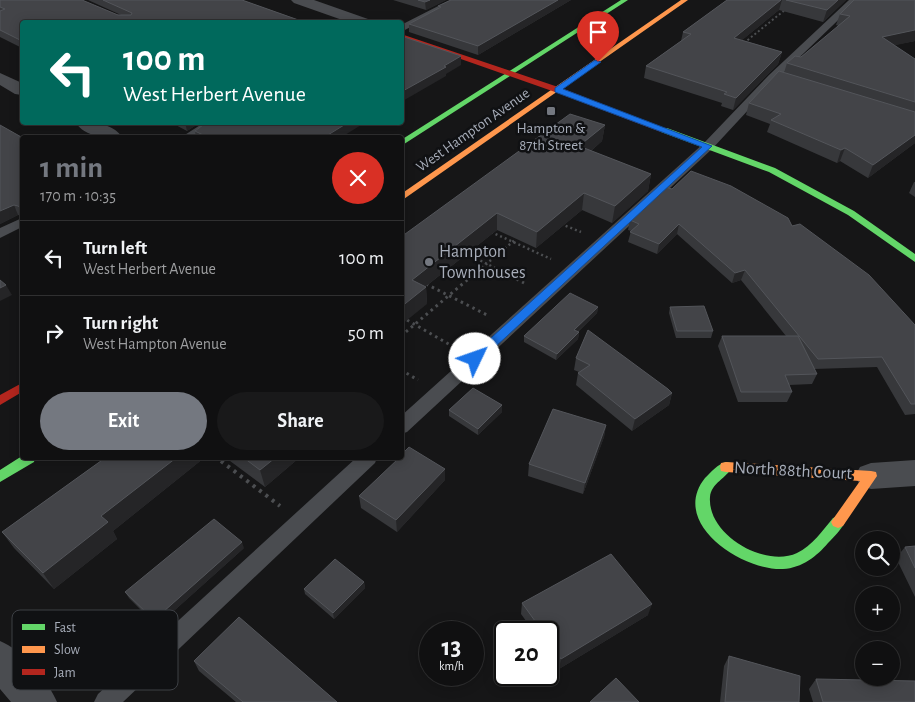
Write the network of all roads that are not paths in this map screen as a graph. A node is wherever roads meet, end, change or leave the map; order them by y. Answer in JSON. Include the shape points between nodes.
{"nodes":[{"id":1,"x":299,"y":0,"type":"edge"},
{"id":2,"x":457,"y":0,"type":"edge"},
{"id":3,"x":625,"y":0,"type":"edge"},
{"id":4,"x":685,"y":0,"type":"edge"},
{"id":5,"x":854,"y":0,"type":"edge"},
{"id":6,"x":356,"y":20,"type":"edge"},
{"id":7,"x":404,"y":27,"type":"edge"},
{"id":8,"x":404,"y":37,"type":"edge"},
{"id":9,"x":511,"y":74,"type":"junction"},
{"id":10,"x":0,"y":78,"type":"edge"},
{"id":11,"x":20,"y":89,"type":"edge"},
{"id":12,"x":558,"y":90,"type":"junction"},
{"id":13,"x":89,"y":125,"type":"edge"},
{"id":14,"x":210,"y":125,"type":"edge"},
{"id":15,"x":108,"y":135,"type":"edge"},
{"id":16,"x":192,"y":135,"type":"edge"},
{"id":17,"x":404,"y":142,"type":"edge"},
{"id":18,"x":708,"y":146,"type":"junction"},
{"id":19,"x":404,"y":196,"type":"edge"},
{"id":20,"x":20,"y":223,"type":"edge"},
{"id":21,"x":0,"y":234,"type":"edge"},
{"id":22,"x":915,"y":259,"type":"edge"},
{"id":23,"x":20,"y":388,"type":"edge"},
{"id":24,"x":0,"y":401,"type":"edge"},
{"id":25,"x":404,"y":424,"type":"edge"},
{"id":26,"x":26,"y":460,"type":"edge"},
{"id":27,"x":366,"y":460,"type":"edge"},
{"id":28,"x":915,"y":473,"type":"edge"},
{"id":29,"x":871,"y":476,"type":"junction"},
{"id":30,"x":0,"y":478,"type":"edge"},
{"id":31,"x":178,"y":634,"type":"edge"},
{"id":32,"x":0,"y":660,"type":"edge"},
{"id":33,"x":12,"y":674,"type":"edge"},
{"id":34,"x":26,"y":690,"type":"edge"},
{"id":35,"x":119,"y":690,"type":"edge"},
{"id":36,"x":37,"y":702,"type":"edge"},
{"id":37,"x":106,"y":702,"type":"edge"}],
"edges":[{"from":1,"to":6,"type":"street"},
{"from":2,"to":7,"type":"lane"},
{"from":3,"to":9,"type":"main road","name":"West Hampton Avenue"},
{"from":4,"to":12,"type":"main road","name":"West Hampton Avenue"},
{"from":5,"to":18,"type":"lane"},
{"from":8,"to":9,"type":"main road"},
{"from":9,"to":12,"type":"main road"},
{"from":9,"to":17,"type":"main road","name":"West Hampton Avenue"},
{"from":10,"to":11,"type":"street"},
{"from":12,"to":18,"type":"main road"},
{"from":12,"to":19,"type":"main road","name":"West Hampton Avenue"},
{"from":13,"to":15,"type":"street"},
{"from":14,"to":16,"type":"lane"},
{"from":18,"to":22,"type":"main road","via":[[772,170],[819,194]]},
{"from":18,"to":25,"type":"lane"},
{"from":20,"to":21,"type":"lane"},
{"from":23,"to":24,"type":"main road"},
{"from":26,"to":30,"type":"main road"},
{"from":27,"to":31,"type":"lane"},
{"from":28,"to":29,"type":"street","name":"North 88th Court"},
{"from":29,"to":29,"type":"main road","name":"North 88th Court","via":[[726,467],[712,478],[703,498],[707,518],[719,537],[748,558],[771,563],[798,559],[821,541]]},
{"from":32,"to":33,"type":"street"},
{"from":34,"to":36,"type":"street"},
{"from":35,"to":37,"type":"lane"}]}
